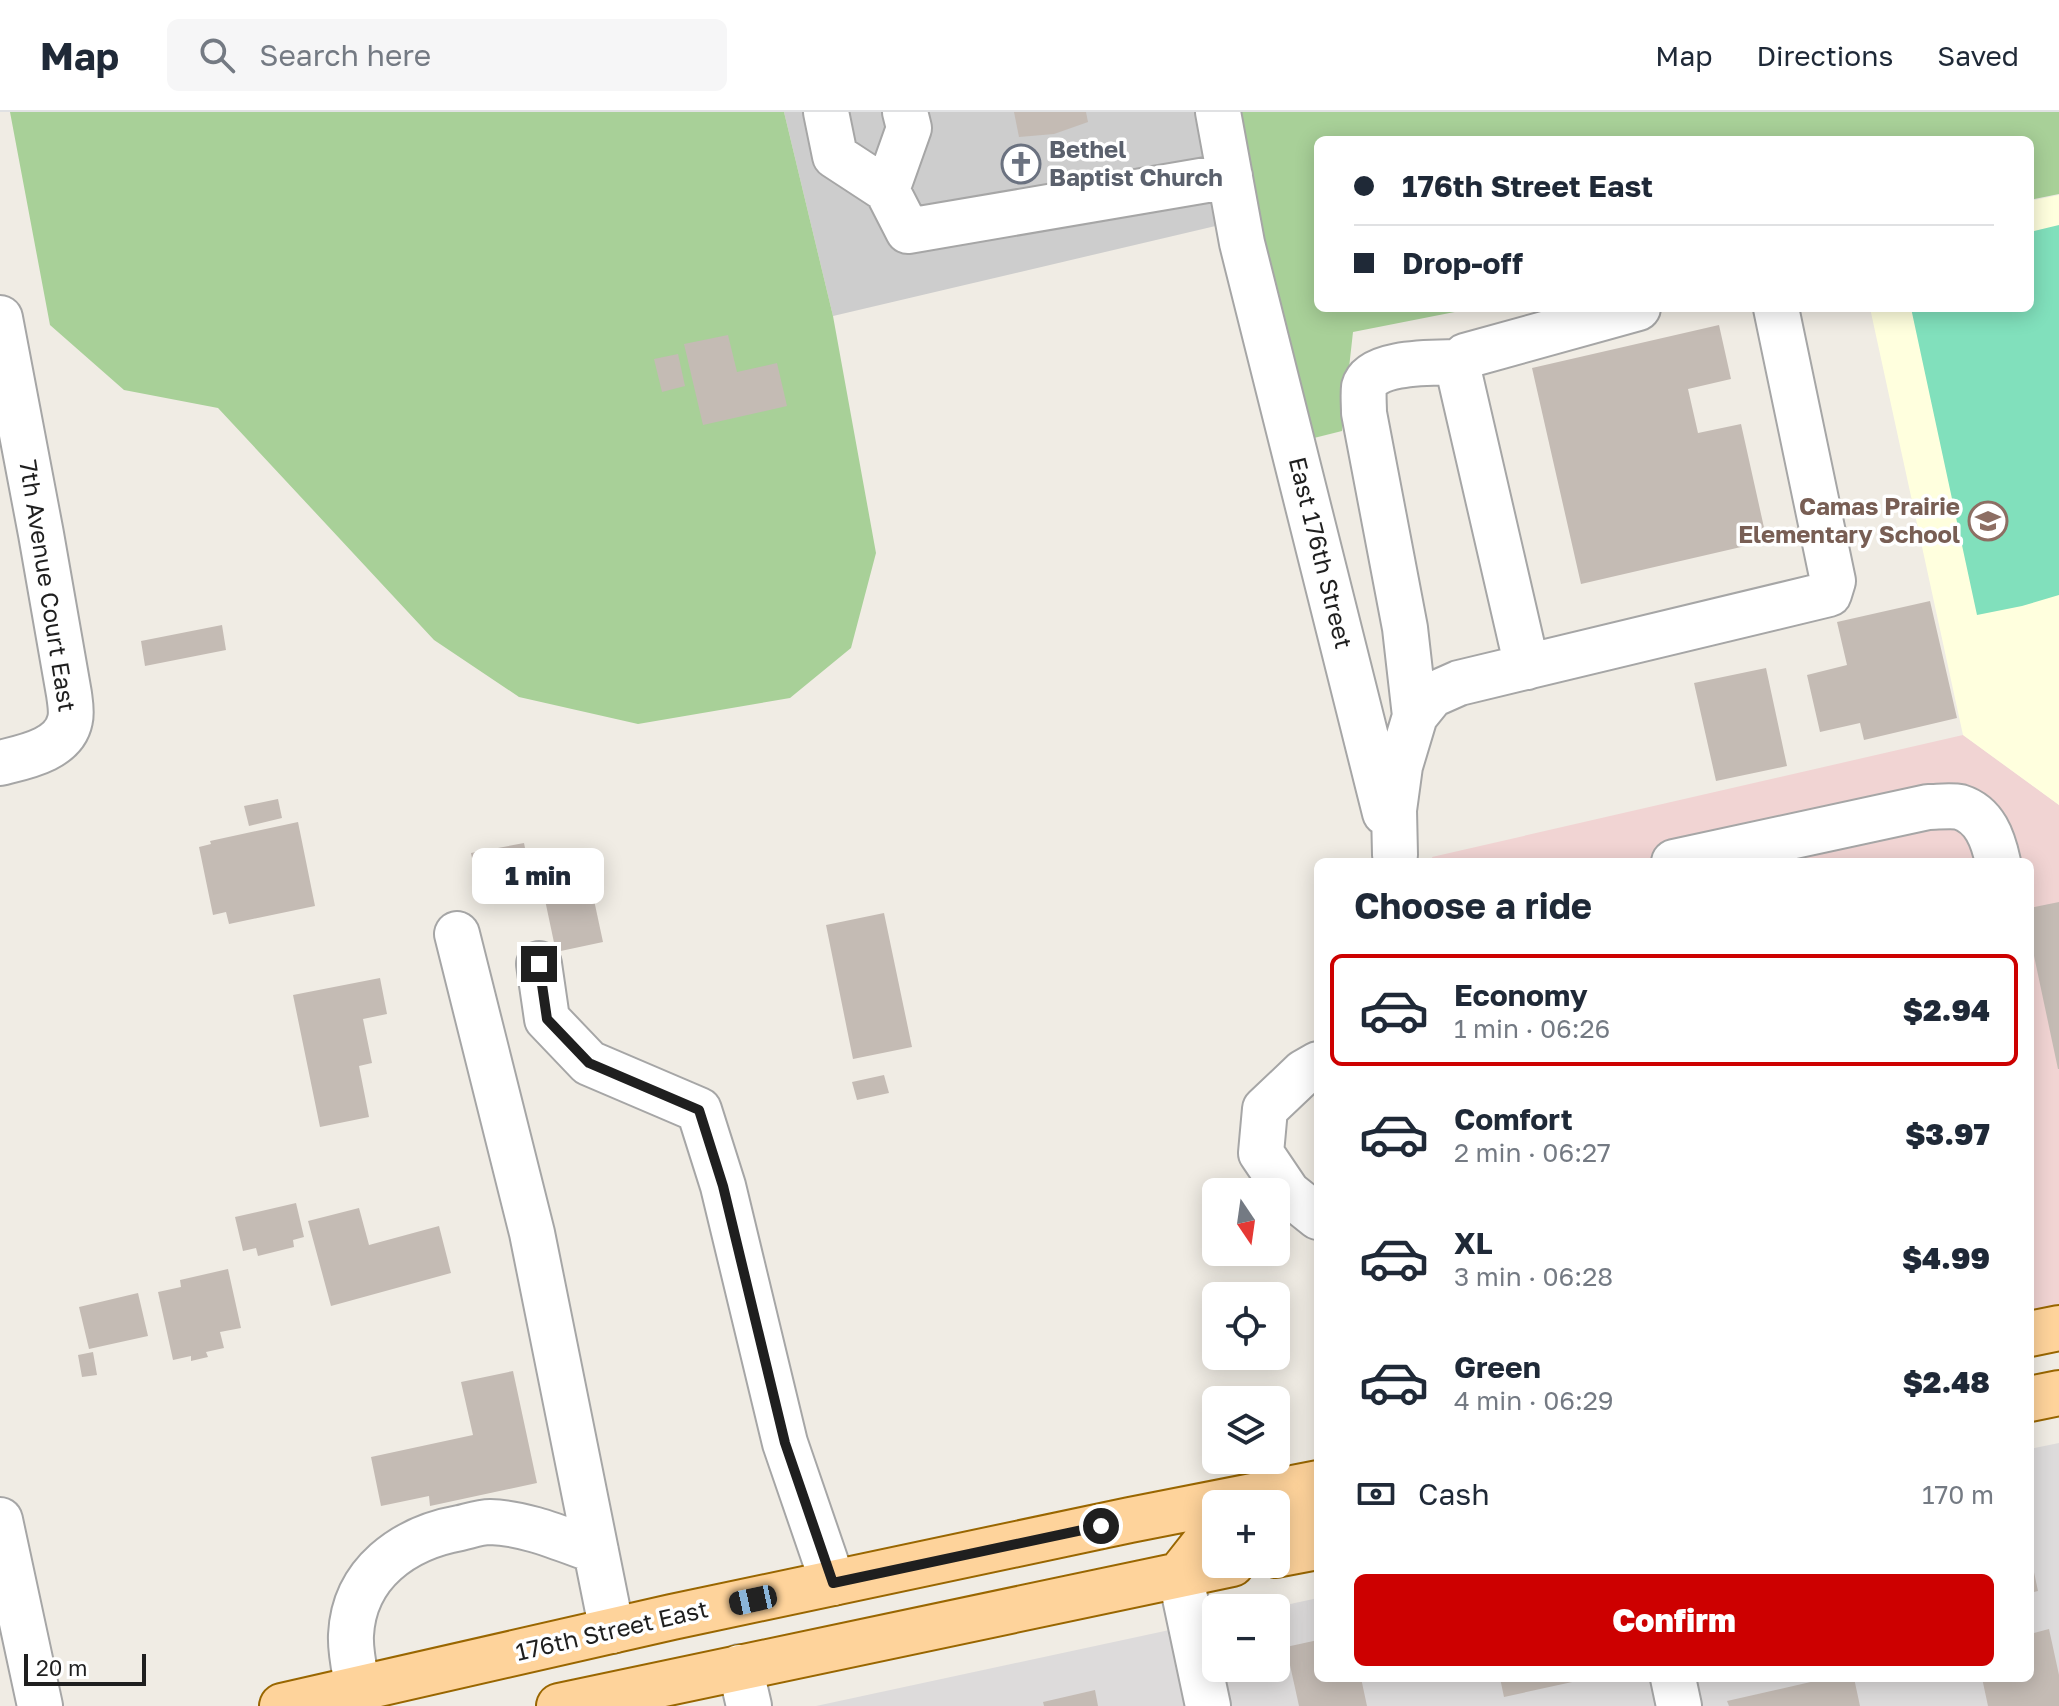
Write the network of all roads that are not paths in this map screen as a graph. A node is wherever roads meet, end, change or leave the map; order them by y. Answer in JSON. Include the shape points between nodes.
{"nodes":[{"id":1,"x":826,"y":112,"type":"edge"},
{"id":2,"x":905,"y":112,"type":"edge"},
{"id":3,"x":1218,"y":112,"type":"edge"},
{"id":4,"x":1230,"y":176,"type":"junction"},
{"id":5,"x":887,"y":190,"type":"junction"},
{"id":6,"x":1624,"y":312,"type":"edge"},
{"id":7,"x":1777,"y":312,"type":"edge"},
{"id":8,"x":0,"y":318,"type":"edge"},
{"id":9,"x":1459,"y":362,"type":"junction"},
{"id":10,"x":1527,"y":667,"type":"junction"},
{"id":11,"x":1415,"y":716,"type":"junction"},
{"id":12,"x":0,"y":763,"type":"edge"},
{"id":13,"x":1396,"y":858,"type":"edge"},
{"id":14,"x":1692,"y":858,"type":"edge"},
{"id":15,"x":1997,"y":858,"type":"edge"},
{"id":16,"x":457,"y":934,"type":"dead end"},
{"id":17,"x":539,"y":964,"type":"dead end"},
{"id":18,"x":1314,"y":1066,"type":"edge"},
{"id":19,"x":1314,"y":1214,"type":"edge"},
{"id":20,"x":2059,"y":1328,"type":"edge"},
{"id":21,"x":2034,"y":1333,"type":"edge"},
{"id":22,"x":2059,"y":1393,"type":"edge"},
{"id":23,"x":2034,"y":1398,"type":"edge"},
{"id":24,"x":1314,"y":1484,"type":"edge"},
{"id":25,"x":1314,"y":1515,"type":"edge"},
{"id":26,"x":0,"y":1520,"type":"edge"},
{"id":27,"x":1290,"y":1520,"type":"edge"},
{"id":28,"x":1202,"y":1546,"type":"edge"},
{"id":29,"x":1314,"y":1548,"type":"edge"},
{"id":30,"x":596,"y":1551,"type":"junction"},
{"id":31,"x":1290,"y":1552,"type":"edge"},
{"id":32,"x":1202,"y":1570,"type":"edge"},
{"id":33,"x":1180,"y":1574,"type":"junction"},
{"id":34,"x":833,"y":1583,"type":"junction"},
{"id":35,"x":612,"y":1631,"type":"junction"},
{"id":36,"x":1674,"y":1682,"type":"edge"},
{"id":37,"x":744,"y":1686,"type":"edge"},
{"id":38,"x":358,"y":1690,"type":"junction"},
{"id":39,"x":40,"y":1706,"type":"edge"},
{"id":40,"x":282,"y":1706,"type":"edge"},
{"id":41,"x":559,"y":1706,"type":"edge"},
{"id":42,"x":1208,"y":1706,"type":"edge"},
{"id":43,"x":1679,"y":1706,"type":"edge"}],
"edges":[{"from":1,"to":5,"type":"street","via":[[835,156]]},
{"from":2,"to":5,"type":"street","via":[[909,128]]},
{"from":3,"to":4,"type":"street","name":"East 176th Street"},
{"from":4,"to":5,"type":"street","via":[[908,231]]},
{"from":4,"to":13,"type":"street","name":"East 176th Street","via":[[1242,243]]},
{"from":6,"to":9,"type":"street"},
{"from":7,"to":10,"type":"street","via":[[1833,581],[1829,594]]},
{"from":8,"to":12,"type":"street","name":"7th Avenue Court East","via":[[71,718],[67,731],[53,743]]},
{"from":9,"to":10,"type":"street"},
{"from":9,"to":11,"type":"street","via":[[1398,366],[1373,373],[1365,385],[1364,413],[1405,628]]},
{"from":10,"to":11,"type":"street","via":[[1459,683],[1432,695]]},
{"from":11,"to":13,"type":"street","via":[[1394,810]]},
{"from":14,"to":15,"type":"street","via":[[1928,807],[1959,807],[1982,821]]},
{"from":16,"to":30,"type":"street","via":[[532,1233]]},
{"from":17,"to":34,"type":"street","via":[[547,1019],[589,1063],[699,1110],[723,1186],[785,1443]]},
{"from":18,"to":19,"type":"street","via":[[1265,1109],[1261,1153],[1288,1193]]},
{"from":20,"to":21,"type":"main road"},
{"from":22,"to":23,"type":"main road"},
{"from":24,"to":34,"type":"main road","name":"176th Street East"},
{"from":25,"to":27,"type":"main road"},
{"from":26,"to":39,"type":"street"},
{"from":28,"to":33,"type":"main road"},
{"from":29,"to":31,"type":"main road"},
{"from":30,"to":35,"type":"street"},
{"from":30,"to":38,"type":"street","via":[[528,1528],[489,1522],[415,1541],[378,1569],[355,1608],[350,1636]]},
{"from":32,"to":33,"type":"main road"},
{"from":33,"to":37,"type":"main road"},
{"from":33,"to":42,"type":"street"},
{"from":34,"to":35,"type":"main road","name":"176th Street East"},
{"from":35,"to":38,"type":"main road","name":"176th Street East"},
{"from":36,"to":43,"type":"street"},
{"from":37,"to":41,"type":"main road"},
{"from":38,"to":40,"type":"main road","name":"176th Street East"}]}
